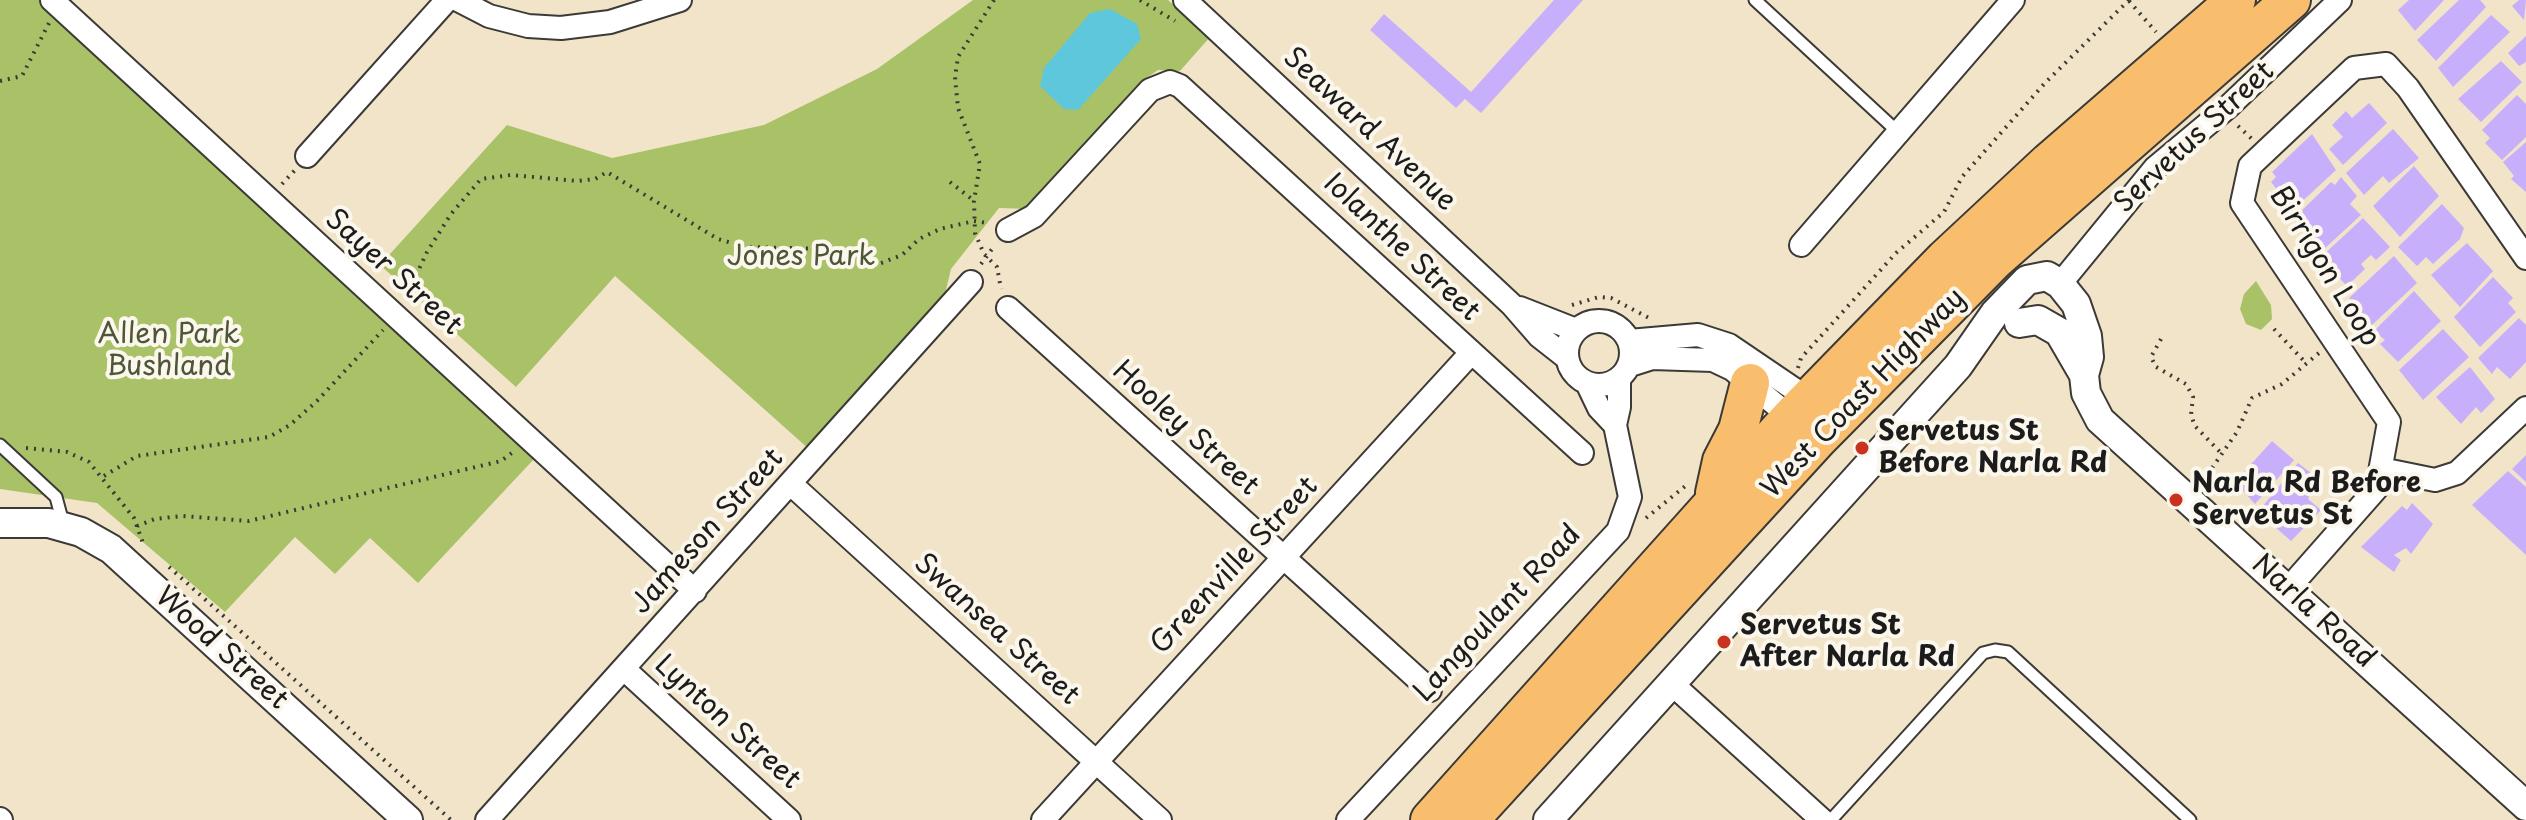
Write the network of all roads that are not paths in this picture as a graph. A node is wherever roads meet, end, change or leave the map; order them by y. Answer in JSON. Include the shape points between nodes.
{"nodes":[{"id":1,"x":447,"y":0,"type":"edge"},
{"id":2,"x":458,"y":0,"type":"edge"},
{"id":3,"x":680,"y":0,"type":"edge"},
{"id":4,"x":1185,"y":0,"type":"edge"},
{"id":5,"x":1755,"y":0,"type":"edge"},
{"id":6,"x":2013,"y":0,"type":"edge"},
{"id":7,"x":2236,"y":0,"type":"edge"},
{"id":8,"x":2291,"y":0,"type":"edge"},
{"id":9,"x":2340,"y":0,"type":"edge"},
{"id":10,"x":46,"y":6,"type":"edge"},
{"id":11,"x":1899,"y":133,"type":"junction"},
{"id":12,"x":307,"y":156,"type":"road end"},
{"id":13,"x":1008,"y":230,"type":"road end"},
{"id":14,"x":1801,"y":245,"type":"dead end"},
{"id":15,"x":2526,"y":258,"type":"edge"},
{"id":16,"x":971,"y":282,"type":"road end"},
{"id":17,"x":2060,"y":284,"type":"junction"},
{"id":18,"x":1512,"y":305,"type":"junction"},
{"id":19,"x":1008,"y":308,"type":"dead end"},
{"id":20,"x":2019,"y":323,"type":"junction"},
{"id":21,"x":1576,"y":330,"type":"junction"},
{"id":22,"x":1629,"y":341,"type":"junction"},
{"id":23,"x":1471,"y":353,"type":"junction"},
{"id":24,"x":1567,"y":358,"type":"junction"},
{"id":25,"x":1958,"y":366,"type":"junction"},
{"id":26,"x":1624,"y":372,"type":"junction"},
{"id":27,"x":2084,"y":375,"type":"junction"},
{"id":28,"x":1587,"y":383,"type":"junction"},
{"id":29,"x":1750,"y":383,"type":"junction"},
{"id":30,"x":2526,"y":408,"type":"edge"},
{"id":31,"x":1813,"y":419,"type":"junction"},
{"id":32,"x":1615,"y":425,"type":"junction"},
{"id":33,"x":2,"y":447,"type":"edge"},
{"id":34,"x":1582,"y":453,"type":"dead end"},
{"id":35,"x":2381,"y":469,"type":"junction"},
{"id":36,"x":792,"y":485,"type":"junction"},
{"id":37,"x":1713,"y":504,"type":"junction"},
{"id":38,"x":6,"y":522,"type":"edge"},
{"id":39,"x":64,"y":527,"type":"junction"},
{"id":40,"x":1284,"y":559,"type":"junction"},
{"id":41,"x":2288,"y":589,"type":"junction"},
{"id":42,"x":695,"y":591,"type":"junction"},
{"id":43,"x":624,"y":669,"type":"junction"},
{"id":44,"x":1671,"y":683,"type":"junction"},
{"id":45,"x":1430,"y":690,"type":"dead end"},
{"id":46,"x":1096,"y":762,"type":"junction"},
{"id":47,"x":2526,"y":806,"type":"edge"},
{"id":48,"x":408,"y":820,"type":"edge"},
{"id":49,"x":487,"y":820,"type":"edge"},
{"id":50,"x":789,"y":820,"type":"edge"},
{"id":51,"x":1043,"y":820,"type":"edge"},
{"id":52,"x":1160,"y":820,"type":"edge"},
{"id":53,"x":1348,"y":820,"type":"edge"},
{"id":54,"x":1430,"y":820,"type":"edge"},
{"id":55,"x":1469,"y":820,"type":"edge"},
{"id":56,"x":1548,"y":820,"type":"edge"},
{"id":57,"x":1822,"y":820,"type":"edge"},
{"id":58,"x":1831,"y":820,"type":"edge"},
{"id":59,"x":2190,"y":820,"type":"edge"}],
"edges":[{"from":1,"to":12,"type":"street"},
{"from":2,"to":3,"type":"street","via":[[489,16],[561,28],[610,22]]},
{"from":4,"to":18,"type":"street","name":"Seaward Avenue"},
{"from":5,"to":11,"type":"lane"},
{"from":6,"to":11,"type":"street"},
{"from":7,"to":31,"type":"highway","name":"West Coast Highway","via":[[1945,259]]},
{"from":8,"to":31,"type":"highway","name":"West Coast Highway"},
{"from":9,"to":17,"type":"street","name":"Servetus Street","via":[[2155,168]]},
{"from":10,"to":42,"type":"street","name":"Sayer Street","via":[[508,417]]},
{"from":11,"to":14,"type":"street"},
{"from":13,"to":23,"type":"street","name":"Iolanthe Street","via":[[1034,216],[1150,90],[1170,82]]},
{"from":15,"to":35,"type":"street","name":"Birrigon Loop","via":[[2386,64],[2354,68],[2250,166],[2242,203],[2389,422]]},
{"from":16,"to":36,"type":"street","name":"Jameson Street"},
{"from":17,"to":20,"type":"street","name":"Servetus Street"},
{"from":17,"to":25,"type":"street","name":"Servetus Street","via":[[2038,276],[2019,286]]},
{"from":17,"to":27,"type":"street","name":"Narla Road","via":[[2084,320],[2089,357]]},
{"from":18,"to":21,"type":"street","name":"Seaward Avenue"},
{"from":18,"to":24,"type":"street","name":"Seaward Avenue"},
{"from":19,"to":40,"type":"street","name":"Hooley Street"},
{"from":20,"to":25,"type":"street","name":"Servetus Street"},
{"from":20,"to":27,"type":"street","name":"Narla Road","via":[[2038,320],[2052,326],[2067,341]]},
{"from":21,"to":22,"type":"street","via":[[1606,321]]},
{"from":21,"to":24,"type":"street"},
{"from":22,"to":26,"type":"street"},
{"from":22,"to":31,"type":"street","via":[[1698,335],[1729,345]]},
{"from":23,"to":34,"type":"street","name":"Iolanthe Street"},
{"from":23,"to":40,"type":"street","name":"Greenville Street"},
{"from":24,"to":28,"type":"street"},
{"from":25,"to":44,"type":"street","name":"Servetus Street"},
{"from":26,"to":28,"type":"street","via":[[1609,384]]},
{"from":26,"to":29,"type":"street","via":[[1652,358],[1713,360]]},
{"from":26,"to":32,"type":"street","name":"Langoulant Road"},
{"from":27,"to":41,"type":"street","name":"Narla Road","via":[[2086,393],[2100,420]]},
{"from":28,"to":32,"type":"street","name":"Langoulant Road"},
{"from":29,"to":31,"type":"street"},
{"from":29,"to":37,"type":"highway"},
{"from":30,"to":35,"type":"street","via":[[2457,473],[2435,480]]},
{"from":31,"to":37,"type":"highway","name":"West Coast Highway"},
{"from":31,"to":55,"type":"highway","name":"West Coast Highway"},
{"from":32,"to":53,"type":"street","name":"Langoulant Road","via":[[1630,497],[1618,531]]},
{"from":33,"to":39,"type":"lane","via":[[56,497]]},
{"from":35,"to":41,"type":"street","name":"Birrigon Loop","via":[[2377,488]]},
{"from":36,"to":42,"type":"street","name":"Jameson Street"},
{"from":36,"to":46,"type":"street","name":"Swansea Street"},
{"from":37,"to":54,"type":"highway","name":"West Coast Highway"},
{"from":38,"to":39,"type":"street","name":"Wood Street"},
{"from":39,"to":48,"type":"street","name":"Wood Street","via":[[111,549]]},
{"from":40,"to":45,"type":"street","name":"Hooley Street"},
{"from":40,"to":46,"type":"street","name":"Greenville Street"},
{"from":41,"to":47,"type":"street","name":"Narla Road"},
{"from":42,"to":43,"type":"street","name":"Jameson Street"},
{"from":43,"to":49,"type":"street","name":"Jameson Street"},
{"from":43,"to":50,"type":"street","name":"Lynton Street"},
{"from":44,"to":56,"type":"street","name":"Servetus Street"},
{"from":44,"to":57,"type":"street"},
{"from":46,"to":51,"type":"street","name":"Greenville Street"},
{"from":46,"to":52,"type":"street","name":"Swansea Street"},
{"from":58,"to":59,"type":"lane","via":[[1983,653],[1995,650],[2008,652]]}]}
